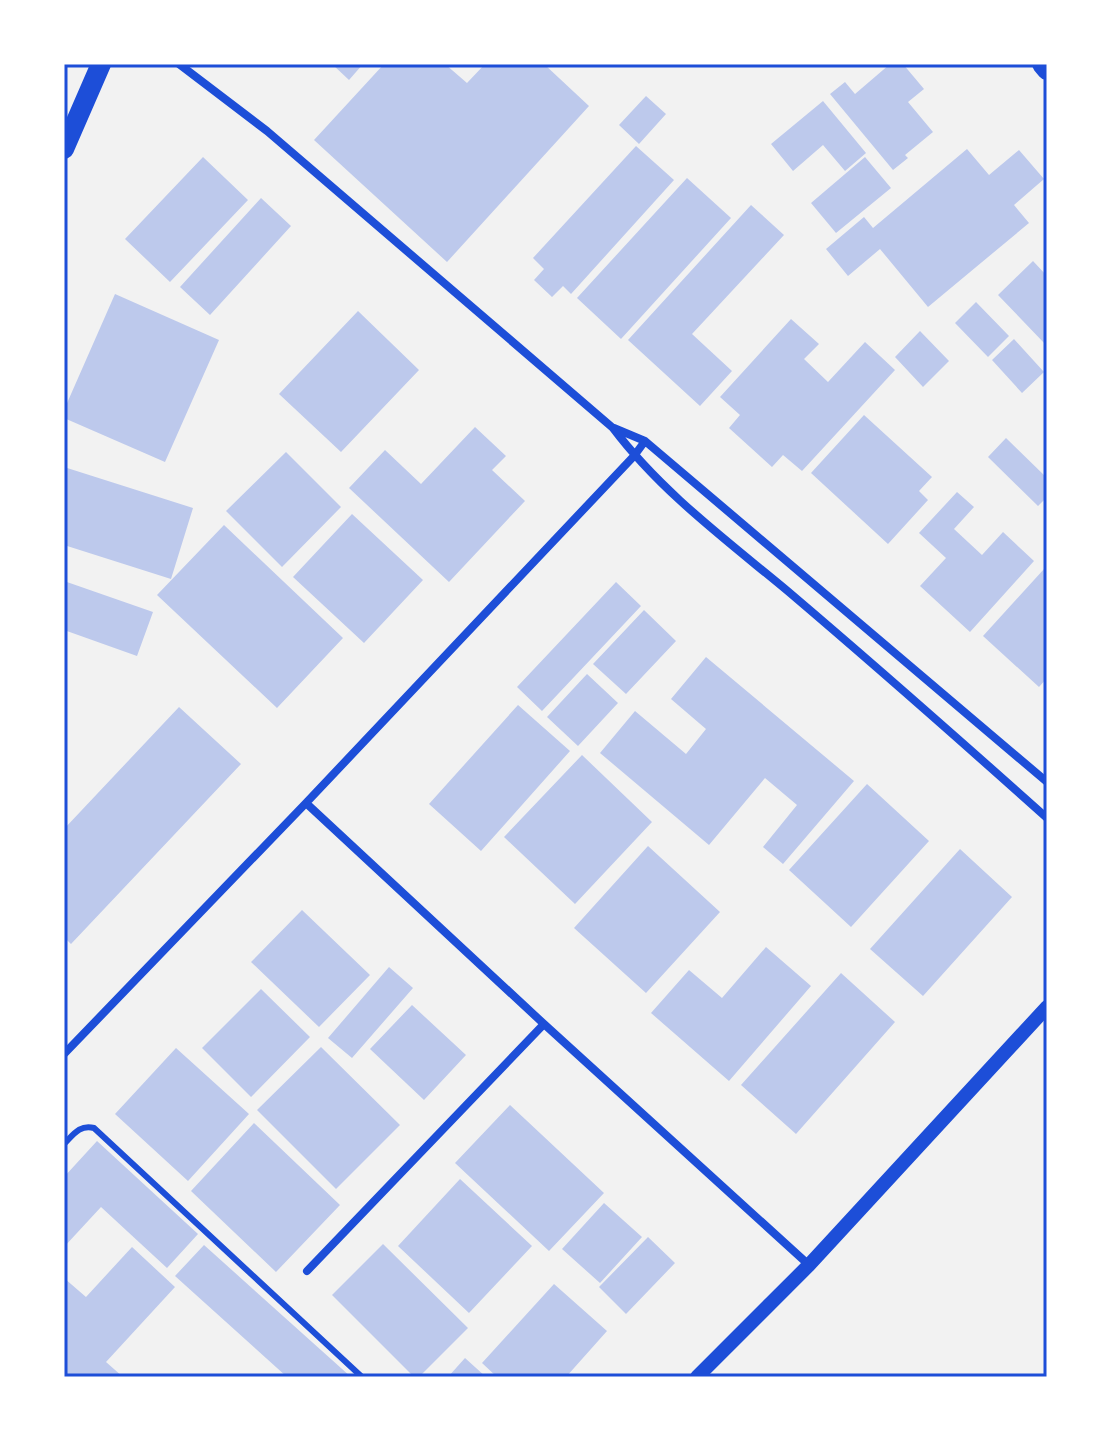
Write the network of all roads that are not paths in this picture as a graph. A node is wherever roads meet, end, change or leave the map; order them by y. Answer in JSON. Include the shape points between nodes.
{"nodes":[{"id":1,"x":101,"y":64,"type":"edge"},
{"id":2,"x":179,"y":64,"type":"edge"},
{"id":3,"x":1042,"y":64,"type":"edge"},
{"id":4,"x":1047,"y":70,"type":"edge"},
{"id":5,"x":64,"y":149,"type":"edge"},
{"id":6,"x":613,"y":428,"type":"junction"},
{"id":7,"x":645,"y":441,"type":"junction"},
{"id":8,"x":634,"y":456,"type":"junction"},
{"id":9,"x":1046,"y":779,"type":"edge"},
{"id":10,"x":306,"y":803,"type":"junction"},
{"id":11,"x":1047,"y":818,"type":"edge"},
{"id":12,"x":1047,"y":1007,"type":"edge"},
{"id":13,"x":544,"y":1024,"type":"junction"},
{"id":14,"x":64,"y":1054,"type":"edge"},
{"id":15,"x":64,"y":1144,"type":"edge"},
{"id":16,"x":809,"y":1265,"type":"junction"},
{"id":17,"x":307,"y":1271,"type":"dead end"},
{"id":18,"x":362,"y":1377,"type":"edge"},
{"id":19,"x":697,"y":1377,"type":"edge"}],
"edges":[{"from":1,"to":5,"type":"main road"},
{"from":2,"to":6,"type":"street","via":[[267,131]]},
{"from":3,"to":4,"type":"main road"},
{"from":6,"to":7,"type":"street"},
{"from":6,"to":8,"type":"street"},
{"from":7,"to":8,"type":"street"},
{"from":7,"to":9,"type":"street"},
{"from":8,"to":10,"type":"street"},
{"from":8,"to":11,"type":"street"},
{"from":10,"to":13,"type":"street"},
{"from":10,"to":14,"type":"street"},
{"from":12,"to":16,"type":"street"},
{"from":13,"to":16,"type":"street"},
{"from":13,"to":17,"type":"street"},
{"from":15,"to":18,"type":"lane","via":[[79,1128],[94,1128]]},
{"from":16,"to":19,"type":"street"}]}
